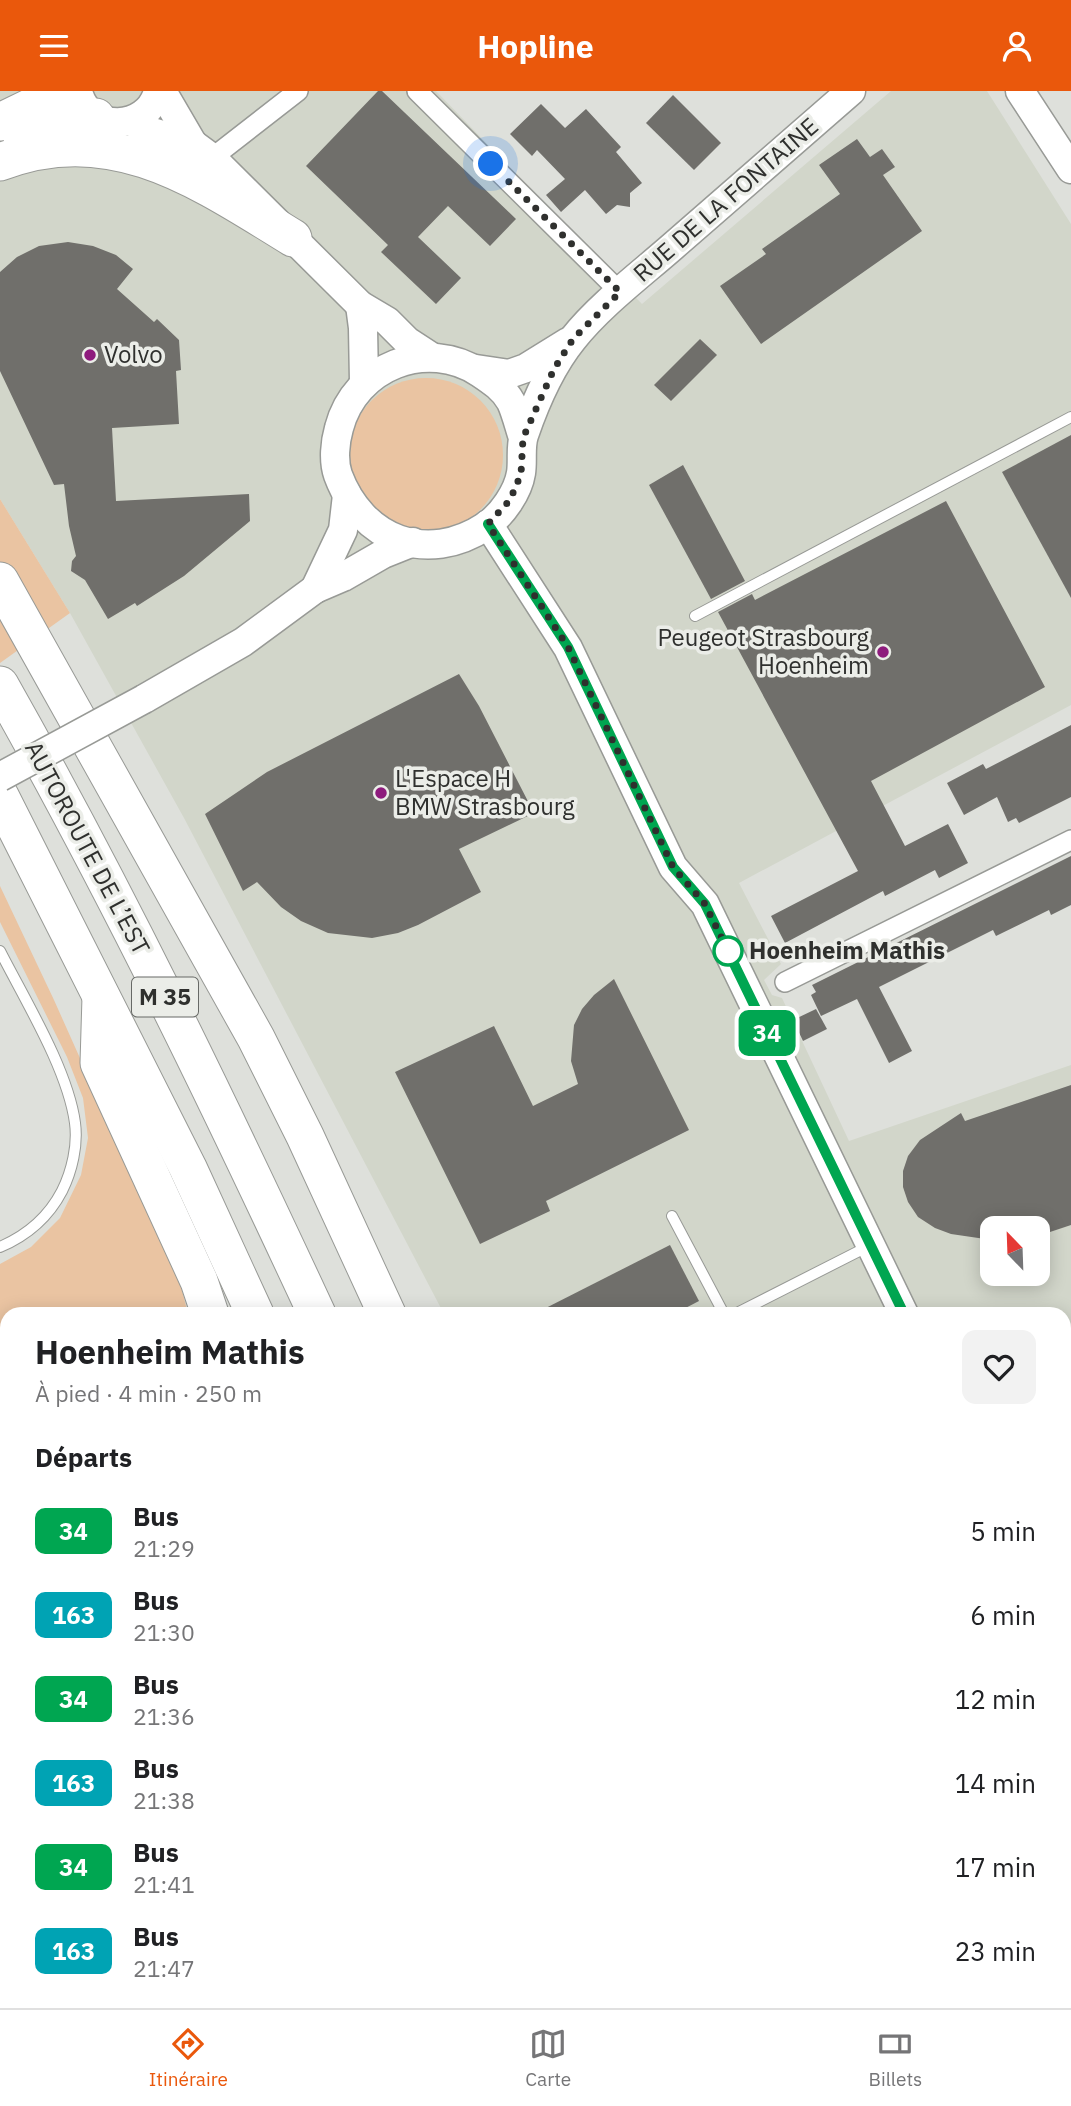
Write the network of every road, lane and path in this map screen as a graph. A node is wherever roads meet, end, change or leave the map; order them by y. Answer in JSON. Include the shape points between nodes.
{"nodes":[{"id":1,"x":64,"y":91,"type":"edge"},
{"id":2,"x":160,"y":91,"type":"edge"},
{"id":3,"x":298,"y":91,"type":"edge"},
{"id":4,"x":417,"y":91,"type":"edge"},
{"id":5,"x":851,"y":91,"type":"edge"},
{"id":6,"x":1020,"y":91,"type":"edge"},
{"id":7,"x":101,"y":110,"type":"edge"},
{"id":8,"x":0,"y":122,"type":"edge"},
{"id":9,"x":0,"y":150,"type":"edge"},
{"id":10,"x":203,"y":151,"type":"junction"},
{"id":11,"x":0,"y":162,"type":"edge"},
{"id":12,"x":1071,"y":169,"type":"edge"},
{"id":13,"x":293,"y":238,"type":"junction"},
{"id":14,"x":620,"y":292,"type":"junction"},
{"id":15,"x":360,"y":305,"type":"junction"},
{"id":16,"x":573,"y":339,"type":"junction"},
{"id":17,"x":430,"y":356,"type":"junction"},
{"id":18,"x":474,"y":369,"type":"junction"},
{"id":19,"x":364,"y":382,"type":"junction"},
{"id":20,"x":1071,"y":417,"type":"edge"},
{"id":21,"x":523,"y":438,"type":"junction"},
{"id":22,"x":347,"y":495,"type":"junction"},
{"id":23,"x":488,"y":524,"type":"junction"},
{"id":24,"x":413,"y":542,"type":"junction"},
{"id":25,"x":0,"y":559,"type":"edge"},
{"id":26,"x":0,"y":581,"type":"edge"},
{"id":27,"x":314,"y":589,"type":"junction"},
{"id":28,"x":695,"y":616,"type":"dead end"},
{"id":29,"x":28,"y":631,"type":"junction"},
{"id":30,"x":0,"y":685,"type":"edge"},
{"id":31,"x":0,"y":777,"type":"edge"},
{"id":32,"x":0,"y":796,"type":"edge"},
{"id":33,"x":1071,"y":840,"type":"edge"},
{"id":34,"x":0,"y":951,"type":"edge"},
{"id":35,"x":785,"y":982,"type":"dead end"},
{"id":36,"x":101,"y":993,"type":"junction"},
{"id":37,"x":671,"y":1216,"type":"dead end"},
{"id":38,"x":870,"y":1245,"type":"junction"},
{"id":39,"x":0,"y":1247,"type":"edge"},
{"id":40,"x":208,"y":1307,"type":"edge"},
{"id":41,"x":252,"y":1307,"type":"edge"},
{"id":42,"x":314,"y":1307,"type":"edge"},
{"id":43,"x":384,"y":1307,"type":"edge"},
{"id":44,"x":720,"y":1307,"type":"edge"},
{"id":45,"x":748,"y":1307,"type":"edge"},
{"id":46,"x":901,"y":1307,"type":"edge"}],
"edges":[{"from":1,"to":8,"type":"highway"},
{"from":2,"to":7,"type":"street","via":[[150,108]]},
{"from":2,"to":10,"type":"street"},
{"from":3,"to":10,"type":"street"},
{"from":4,"to":14,"type":"street"},
{"from":5,"to":14,"type":"street","name":"RUE DE LA FONTAINE"},
{"from":6,"to":12,"type":"street"},
{"from":7,"to":9,"type":"highway","via":[[27,134]]},
{"from":7,"to":10,"type":"street"},
{"from":10,"to":13,"type":"street"},
{"from":11,"to":13,"type":"highway","via":[[59,148],[125,152],[220,193]]},
{"from":13,"to":15,"type":"street"},
{"from":14,"to":16,"type":"street","name":"RUE DE LA FONTAINE"},
{"from":15,"to":17,"type":"street"},
{"from":15,"to":19,"type":"street"},
{"from":16,"to":18,"type":"street","name":"RUE DE LA FONTAINE","via":[[509,373]]},
{"from":16,"to":21,"type":"street","name":"RUE DE LA FONTAINE"},
{"from":17,"to":18,"type":"street","name":"RUE DE LA FONTAINE"},
{"from":17,"to":19,"type":"street","name":"RUE DE LA FONTAINE","via":[[395,363]]},
{"from":18,"to":21,"type":"street","name":"RUE DE LA FONTAINE","via":[[497,384],[510,401]]},
{"from":19,"to":22,"type":"street","name":"RUE DE LA FONTAINE","via":[[342,413],[335,442],[337,472]]},
{"from":20,"to":28,"type":"lane"},
{"from":21,"to":23,"type":"street","name":"RUE DE LA FONTAINE","via":[[521,474],[510,500]]},
{"from":22,"to":24,"type":"street","name":"RUE DE LA FONTAINE","via":[[370,524],[396,540]]},
{"from":22,"to":27,"type":"street","name":"RUE DE LA FONTAINE","via":[[343,530]]},
{"from":23,"to":24,"type":"street","name":"RUE DE LA FONTAINE","via":[[458,541]]},
{"from":23,"to":38,"type":"street","via":[[568,647],[673,867],[705,904]]},
{"from":24,"to":27,"type":"street","name":"RUE DE LA FONTAINE"},
{"from":25,"to":29,"type":"highway"},
{"from":26,"to":29,"type":"highway"},
{"from":27,"to":31,"type":"street","name":"RUE DE LA FONTAINE","bridge":true,"via":[[243,642]]},
{"from":29,"to":43,"type":"highway","via":[[256,1038]]},
{"from":30,"to":42,"type":"highway","name":"AUTOROUTE DE L’EST","number":"M 35","via":[[64,798],[151,970]]},
{"from":32,"to":36,"type":"highway","number":"M 35"},
{"from":33,"to":35,"type":"street"},
{"from":34,"to":39,"type":"lane","via":[[66,1085],[76,1124],[69,1178],[55,1205],[36,1226]]},
{"from":36,"to":40,"type":"highway","via":[[99,1063]]},
{"from":36,"to":41,"type":"highway","number":"M 35"},
{"from":37,"to":44,"type":"lane"},
{"from":38,"to":45,"type":"lane"},
{"from":38,"to":46,"type":"street"}]}
